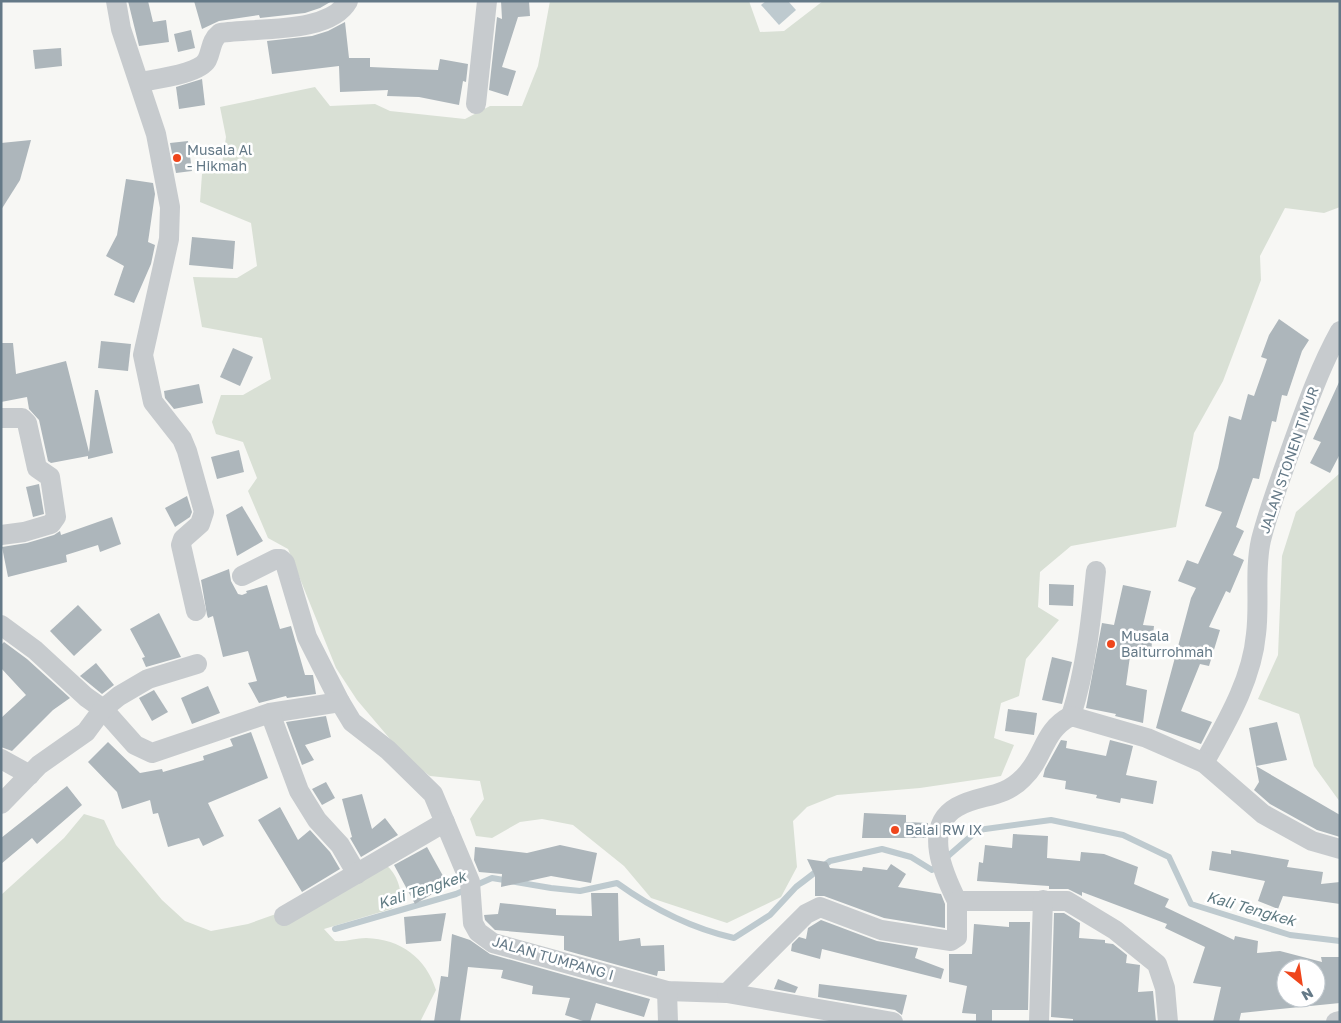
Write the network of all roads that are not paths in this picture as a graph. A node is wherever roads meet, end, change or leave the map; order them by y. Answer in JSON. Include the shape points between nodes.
{"nodes":[{"id":1,"x":116,"y":1,"type":"edge"},
{"id":2,"x":348,"y":1,"type":"edge"},
{"id":3,"x":487,"y":1,"type":"edge"},
{"id":4,"x":141,"y":82,"type":"junction"},
{"id":5,"x":476,"y":104,"type":"dead end"},
{"id":6,"x":1340,"y":331,"type":"edge"},
{"id":7,"x":1,"y":418,"type":"edge"},
{"id":8,"x":1,"y":535,"type":"edge"},
{"id":9,"x":1096,"y":570,"type":"dead end"},
{"id":10,"x":242,"y":576,"type":"dead end"},
{"id":11,"x":196,"y":611,"type":"dead end"},
{"id":12,"x":1,"y":625,"type":"edge"},
{"id":13,"x":197,"y":664,"type":"dead end"},
{"id":14,"x":340,"y":702,"type":"junction"},
{"id":15,"x":103,"y":709,"type":"junction"},
{"id":16,"x":270,"y":713,"type":"junction"},
{"id":17,"x":1072,"y":716,"type":"junction"},
{"id":18,"x":1,"y":759,"type":"edge"},
{"id":19,"x":1204,"y":763,"type":"junction"},
{"id":20,"x":30,"y":775,"type":"junction"},
{"id":21,"x":1,"y":804,"type":"edge"},
{"id":22,"x":445,"y":822,"type":"junction"},
{"id":23,"x":1340,"y":849,"type":"edge"},
{"id":24,"x":356,"y":874,"type":"junction"},
{"id":25,"x":1042,"y":900,"type":"junction"},
{"id":26,"x":957,"y":901,"type":"junction"},
{"id":27,"x":284,"y":916,"type":"dead end"},
{"id":28,"x":667,"y":990,"type":"junction"},
{"id":29,"x":726,"y":992,"type":"junction"},
{"id":30,"x":668,"y":1022,"type":"edge"},
{"id":31,"x":893,"y":1022,"type":"edge"},
{"id":32,"x":1039,"y":1022,"type":"edge"},
{"id":33,"x":1168,"y":1022,"type":"edge"}],
"edges":[{"from":1,"to":4,"type":"street","via":[[121,29]]},
{"from":2,"to":4,"type":"street","via":[[331,18],[281,29],[220,33],[214,38],[201,66]]},
{"from":3,"to":5,"type":"street"},
{"from":4,"to":11,"type":"street","via":[[156,134],[171,224],[143,355],[152,402],[182,439],[204,512],[200,524],[183,539],[181,545]]},
{"from":6,"to":19,"type":"street","name":"JALAN STONEN TIMUR","via":[[1312,390],[1272,500],[1257,571],[1256,637],[1250,668]]},
{"from":7,"to":8,"type":"street","via":[[22,418],[27,423],[37,468],[50,477],[56,517],[51,524]]},
{"from":9,"to":17,"type":"street","via":[[1083,669]]},
{"from":10,"to":14,"type":"street","name":"JALAN TUMPANG I","via":[[276,558],[285,563],[307,637]]},
{"from":12,"to":15,"type":"street"},
{"from":13,"to":15,"type":"street","via":[[142,682]]},
{"from":14,"to":16,"type":"street"},
{"from":14,"to":22,"type":"street","name":"JALAN TUMPANG I","via":[[352,722],[388,750],[433,794]]},
{"from":15,"to":16,"type":"street","via":[[135,745],[152,753]]},
{"from":15,"to":20,"type":"street","via":[[86,732]]},
{"from":16,"to":24,"type":"street","via":[[299,791],[317,820],[340,845]]},
{"from":17,"to":19,"type":"street","via":[[1147,738]]},
{"from":17,"to":26,"type":"street","via":[[1059,722],[1048,734],[1039,756],[1015,786],[999,795],[957,807],[947,816],[941,826],[938,843],[943,874]]},
{"from":18,"to":20,"type":"street"},
{"from":19,"to":23,"type":"street","via":[[1263,814],[1312,841]]},
{"from":20,"to":21,"type":"street"},
{"from":22,"to":24,"type":"street"},
{"from":22,"to":28,"type":"street","name":"JALAN TUMPANG I","via":[[470,882],[473,923],[485,939],[493,944]]},
{"from":24,"to":27,"type":"street"},
{"from":25,"to":26,"type":"street"},
{"from":25,"to":32,"type":"street"},
{"from":25,"to":33,"type":"street","via":[[1067,901],[1115,930],[1157,964],[1165,988]]},
{"from":26,"to":29,"type":"street","via":[[957,937],[951,941],[881,930],[820,907],[814,908]]},
{"from":28,"to":29,"type":"street","name":"JALAN TUMPANG I"},
{"from":28,"to":30,"type":"street"},
{"from":29,"to":31,"type":"street","name":"JALAN TUMPANG I"}]}
